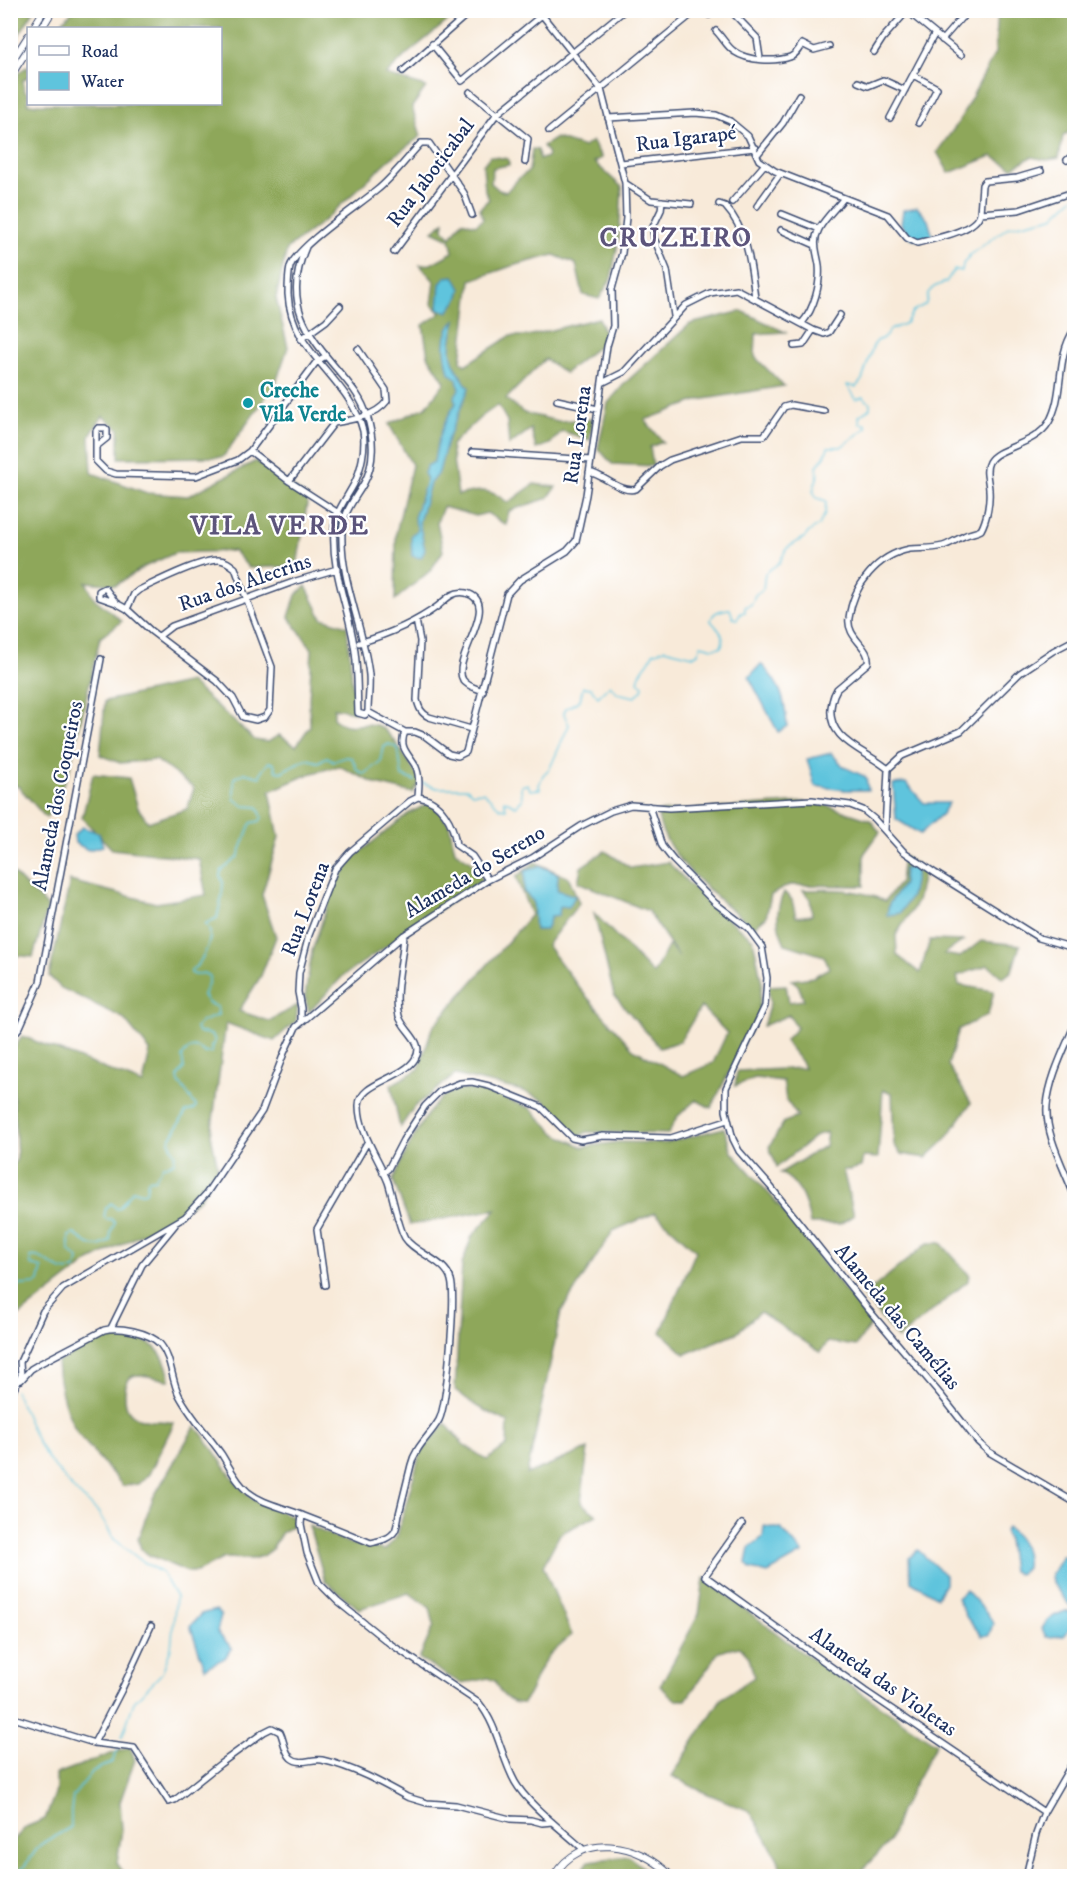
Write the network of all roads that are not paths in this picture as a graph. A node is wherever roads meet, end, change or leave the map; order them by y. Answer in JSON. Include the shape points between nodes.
{"nodes":[{"id":1,"x":44,"y":10,"type":"edge"},
{"id":2,"x":53,"y":10,"type":"edge"},
{"id":3,"x":472,"y":10,"type":"edge"},
{"id":4,"x":548,"y":10,"type":"edge"},
{"id":5,"x":625,"y":10,"type":"edge"},
{"id":6,"x":698,"y":10,"type":"edge"},
{"id":7,"x":704,"y":10,"type":"edge"},
{"id":8,"x":719,"y":10,"type":"edge"},
{"id":9,"x":730,"y":10,"type":"edge"},
{"id":10,"x":954,"y":10,"type":"edge"},
{"id":11,"x":968,"y":10,"type":"edge"},
{"id":12,"x":906,"y":11,"type":"edge"},
{"id":13,"x":540,"y":13,"type":"edge"},
{"id":14,"x":963,"y":17,"type":"junction"},
{"id":15,"x":34,"y":27,"type":"edge"},
{"id":16,"x":43,"y":27,"type":"edge"},
{"id":17,"x":716,"y":31,"type":"dead end"},
{"id":18,"x":934,"y":34,"type":"junction"},
{"id":19,"x":27,"y":38,"type":"edge"},
{"id":20,"x":942,"y":40,"type":"junction"},
{"id":21,"x":432,"y":44,"type":"junction"},
{"id":22,"x":829,"y":46,"type":"dead end"},
{"id":23,"x":27,"y":51,"type":"edge"},
{"id":24,"x":874,"y":52,"type":"dead end"},
{"id":25,"x":572,"y":53,"type":"junction"},
{"id":26,"x":961,"y":55,"type":"dead end"},
{"id":27,"x":760,"y":58,"type":"junction"},
{"id":28,"x":10,"y":64,"type":"edge"},
{"id":29,"x":403,"y":71,"type":"dead end"},
{"id":30,"x":913,"y":75,"type":"junction"},
{"id":31,"x":10,"y":77,"type":"edge"},
{"id":32,"x":858,"y":82,"type":"dead end"},
{"id":33,"x":601,"y":89,"type":"junction"},
{"id":34,"x":904,"y":90,"type":"junction"},
{"id":35,"x":470,"y":92,"type":"dead end"},
{"id":36,"x":799,"y":95,"type":"dead end"},
{"id":37,"x":496,"y":114,"type":"junction"},
{"id":38,"x":608,"y":117,"type":"junction"},
{"id":39,"x":890,"y":118,"type":"dead end"},
{"id":40,"x":918,"y":123,"type":"dead end"},
{"id":41,"x":549,"y":131,"type":"dead end"},
{"id":42,"x":755,"y":148,"type":"junction"},
{"id":43,"x":1074,"y":154,"type":"edge"},
{"id":44,"x":757,"y":155,"type":"junction"},
{"id":45,"x":1068,"y":160,"type":"dead end"},
{"id":46,"x":525,"y":162,"type":"dead end"},
{"id":47,"x":621,"y":163,"type":"junction"},
{"id":48,"x":765,"y":164,"type":"junction"},
{"id":49,"x":1041,"y":171,"type":"dead end"},
{"id":50,"x":452,"y":173,"type":"junction"},
{"id":51,"x":780,"y":174,"type":"junction"},
{"id":52,"x":625,"y":183,"type":"junction"},
{"id":53,"x":1067,"y":194,"type":"dead end"},
{"id":54,"x":843,"y":199,"type":"junction"},
{"id":55,"x":662,"y":201,"type":"junction"},
{"id":56,"x":732,"y":202,"type":"dead end"},
{"id":57,"x":691,"y":204,"type":"dead end"},
{"id":58,"x":719,"y":204,"type":"dead end"},
{"id":59,"x":757,"y":206,"type":"dead end"},
{"id":60,"x":980,"y":213,"type":"junction"},
{"id":61,"x":782,"y":214,"type":"dead end"},
{"id":62,"x":472,"y":215,"type":"dead end"},
{"id":63,"x":819,"y":229,"type":"junction"},
{"id":64,"x":781,"y":230,"type":"dead end"},
{"id":65,"x":815,"y":246,"type":"junction"},
{"id":66,"x":306,"y":247,"type":"junction"},
{"id":67,"x":394,"y":252,"type":"dead end"},
{"id":68,"x":755,"y":298,"type":"junction"},
{"id":69,"x":340,"y":306,"type":"dead end"},
{"id":70,"x":840,"y":315,"type":"dead end"},
{"id":71,"x":674,"y":316,"type":"junction"},
{"id":72,"x":802,"y":323,"type":"junction"},
{"id":73,"x":813,"y":330,"type":"junction"},
{"id":74,"x":1074,"y":330,"type":"edge"},
{"id":75,"x":308,"y":333,"type":"junction"},
{"id":76,"x":301,"y":339,"type":"junction"},
{"id":77,"x":794,"y":346,"type":"dead end"},
{"id":78,"x":358,"y":350,"type":"dead end"},
{"id":79,"x":326,"y":356,"type":"junction"},
{"id":80,"x":317,"y":361,"type":"junction"},
{"id":81,"x":602,"y":383,"type":"junction"},
{"id":82,"x":557,"y":400,"type":"dead end"},
{"id":83,"x":598,"y":409,"type":"junction"},
{"id":84,"x":824,"y":411,"type":"dead end"},
{"id":85,"x":367,"y":414,"type":"junction"},
{"id":86,"x":358,"y":418,"type":"junction"},
{"id":87,"x":97,"y":446,"type":"dead end"},
{"id":88,"x":250,"y":451,"type":"junction"},
{"id":89,"x":472,"y":452,"type":"dead end"},
{"id":90,"x":591,"y":460,"type":"junction"},
{"id":91,"x":589,"y":472,"type":"junction"},
{"id":92,"x":289,"y":481,"type":"junction"},
{"id":93,"x":338,"y":513,"type":"junction"},
{"id":94,"x":344,"y":517,"type":"junction"},
{"id":95,"x":344,"y":567,"type":"junction"},
{"id":96,"x":336,"y":569,"type":"junction"},
{"id":97,"x":248,"y":600,"type":"junction"},
{"id":98,"x":116,"y":603,"type":"dead end"},
{"id":99,"x":127,"y":609,"type":"junction"},
{"id":100,"x":416,"y":620,"type":"junction"},
{"id":101,"x":159,"y":636,"type":"junction"},
{"id":102,"x":1074,"y":640,"type":"edge"},
{"id":103,"x":362,"y":642,"type":"junction"},
{"id":104,"x":354,"y":645,"type":"junction"},
{"id":105,"x":101,"y":659,"type":"dead end"},
{"id":106,"x":483,"y":691,"type":"junction"},
{"id":107,"x":368,"y":712,"type":"junction"},
{"id":108,"x":471,"y":729,"type":"junction"},
{"id":109,"x":405,"y":732,"type":"junction"},
{"id":110,"x":888,"y":769,"type":"junction"},
{"id":111,"x":418,"y":797,"type":"junction"},
{"id":112,"x":649,"y":806,"type":"junction"},
{"id":113,"x":885,"y":831,"type":"junction"},
{"id":114,"x":488,"y":880,"type":"junction"},
{"id":115,"x":404,"y":935,"type":"junction"},
{"id":116,"x":1074,"y":948,"type":"edge"},
{"id":117,"x":301,"y":1023,"type":"junction"},
{"id":118,"x":1074,"y":1026,"type":"edge"},
{"id":119,"x":10,"y":1039,"type":"edge"},
{"id":120,"x":727,"y":1120,"type":"junction"},
{"id":121,"x":368,"y":1141,"type":"junction"},
{"id":122,"x":383,"y":1173,"type":"junction"},
{"id":123,"x":1074,"y":1195,"type":"edge"},
{"id":124,"x":178,"y":1221,"type":"junction"},
{"id":125,"x":325,"y":1285,"type":"dead end"},
{"id":126,"x":111,"y":1328,"type":"junction"},
{"id":127,"x":15,"y":1387,"type":"junction"},
{"id":128,"x":10,"y":1397,"type":"edge"},
{"id":129,"x":1074,"y":1502,"type":"edge"},
{"id":130,"x":302,"y":1515,"type":"junction"},
{"id":131,"x":742,"y":1524,"type":"dead end"},
{"id":132,"x":151,"y":1626,"type":"dead end"},
{"id":133,"x":10,"y":1717,"type":"edge"},
{"id":134,"x":94,"y":1743,"type":"junction"},
{"id":135,"x":1074,"y":1760,"type":"edge"},
{"id":136,"x":1044,"y":1812,"type":"junction"},
{"id":137,"x":552,"y":1822,"type":"junction"},
{"id":138,"x":584,"y":1850,"type":"junction"},
{"id":139,"x":554,"y":1876,"type":"edge"},
{"id":140,"x":671,"y":1876,"type":"edge"},
{"id":141,"x":1026,"y":1876,"type":"edge"}],
"edges":[{"from":1,"to":15,"type":"main road"},
{"from":2,"to":16,"type":"main road"},
{"from":3,"to":21,"type":"street"},
{"from":4,"to":13,"type":"street"},
{"from":5,"to":25,"type":"street","name":"Rua Jaboticabal"},
{"from":6,"to":33,"type":"street"},
{"from":7,"to":8,"type":"street","via":[[709,15]]},
{"from":9,"to":27,"type":"street","via":[[757,38]]},
{"from":10,"to":14,"type":"street"},
{"from":11,"to":14,"type":"street"},
{"from":12,"to":18,"type":"street"},
{"from":12,"to":24,"type":"street"},
{"from":13,"to":21,"type":"street","via":[[462,81]]},
{"from":13,"to":25,"type":"street"},
{"from":14,"to":20,"type":"street"},
{"from":17,"to":27,"type":"street","via":[[733,51],[745,58]]},
{"from":18,"to":20,"type":"street"},
{"from":18,"to":30,"type":"street"},
{"from":19,"to":28,"type":"main road"},
{"from":20,"to":26,"type":"street"},
{"from":21,"to":29,"type":"street"},
{"from":22,"to":27,"type":"street","via":[[814,50],[802,44],[792,57]]},
{"from":23,"to":31,"type":"main road"},
{"from":25,"to":33,"type":"street"},
{"from":25,"to":37,"type":"street","name":"Rua Jaboticabal"},
{"from":30,"to":34,"type":"street"},
{"from":30,"to":40,"type":"street","via":[[937,88]]},
{"from":32,"to":34,"type":"street","via":[[868,87],[883,80]]},
{"from":33,"to":38,"type":"street","name":"Rua Lorena"},
{"from":33,"to":41,"type":"street"},
{"from":34,"to":39,"type":"street"},
{"from":35,"to":37,"type":"street"},
{"from":36,"to":44,"type":"street"},
{"from":37,"to":46,"type":"street","via":[[528,139]]},
{"from":37,"to":50,"type":"street","name":"Rua Jaboticabal"},
{"from":38,"to":42,"type":"street","via":[[716,115],[748,136]]},
{"from":38,"to":47,"type":"street","name":"Rua Lorena"},
{"from":42,"to":44,"type":"street"},
{"from":42,"to":47,"type":"street","name":"Rua Igarapé"},
{"from":43,"to":45,"type":"street"},
{"from":44,"to":48,"type":"street"},
{"from":47,"to":52,"type":"street","name":"Rua Lorena"},
{"from":48,"to":51,"type":"street"},
{"from":48,"to":56,"type":"street"},
{"from":49,"to":60,"type":"street","via":[[985,181]]},
{"from":50,"to":62,"type":"street"},
{"from":50,"to":66,"type":"street","via":[[429,144],[421,143],[379,189]]},
{"from":50,"to":67,"type":"street","name":"Rua Jaboticabal"},
{"from":51,"to":54,"type":"street"},
{"from":51,"to":59,"type":"street"},
{"from":52,"to":55,"type":"street","via":[[651,200]]},
{"from":52,"to":81,"type":"street","name":"Rua Lorena","via":[[625,234],[612,289],[613,326]]},
{"from":53,"to":60,"type":"street","via":[[1019,210]]},
{"from":54,"to":60,"type":"street","via":[[888,215],[907,238],[917,243],[972,226]]},
{"from":54,"to":63,"type":"street"},
{"from":55,"to":57,"type":"street"},
{"from":55,"to":71,"type":"street","via":[[653,227],[654,238],[667,270]]},
{"from":58,"to":68,"type":"street","via":[[740,226]]},
{"from":61,"to":63,"type":"street"},
{"from":63,"to":65,"type":"street"},
{"from":64,"to":65,"type":"street"},
{"from":65,"to":72,"type":"street","via":[[819,280]]},
{"from":66,"to":75,"type":"street","via":[[298,273],[297,302]]},
{"from":66,"to":76,"type":"street","via":[[290,266],[288,283],[289,307]]},
{"from":68,"to":71,"type":"street","via":[[736,289],[710,293]]},
{"from":68,"to":72,"type":"street"},
{"from":69,"to":75,"type":"street"},
{"from":70,"to":73,"type":"street","via":[[827,334]]},
{"from":71,"to":81,"type":"street","via":[[624,372]]},
{"from":72,"to":73,"type":"street"},
{"from":73,"to":77,"type":"street","via":[[803,345]]},
{"from":74,"to":110,"type":"street","via":[[1065,345],[1049,422],[1038,434],[996,455],[988,464],[989,494],[981,530],[943,546],[910,549],[883,561],[858,589],[849,624],[854,638],[868,655],[868,663],[834,693],[830,714],[839,735]]},
{"from":75,"to":76,"type":"street"},
{"from":75,"to":79,"type":"street"},
{"from":76,"to":80,"type":"street"},
{"from":78,"to":85,"type":"street","via":[[376,372],[388,396],[384,405]]},
{"from":79,"to":80,"type":"street"},
{"from":79,"to":85,"type":"street"},
{"from":80,"to":86,"type":"street"},
{"from":80,"to":88,"type":"street"},
{"from":81,"to":83,"type":"street","name":"Rua Lorena"},
{"from":82,"to":83,"type":"street"},
{"from":83,"to":90,"type":"street","name":"Rua Lorena"},
{"from":84,"to":91,"type":"street","via":[[784,407],[764,436],[742,436],[670,460],[631,491]]},
{"from":85,"to":86,"type":"street"},
{"from":85,"to":94,"type":"street","via":[[371,462]]},
{"from":86,"to":92,"type":"street","via":[[328,428]]},
{"from":86,"to":93,"type":"street","via":[[363,433],[361,463]]},
{"from":87,"to":88,"type":"street","via":[[98,465],[116,474],[196,476],[238,460]]},
{"from":88,"to":92,"type":"street"},
{"from":89,"to":90,"type":"street"},
{"from":90,"to":91,"type":"street","name":"Rua Lorena"},
{"from":91,"to":106,"type":"street","name":"Rua Lorena","via":[[572,547],[520,580],[507,594]]},
{"from":92,"to":93,"type":"street"},
{"from":93,"to":94,"type":"street"},
{"from":93,"to":96,"type":"street","via":[[333,538]]},
{"from":94,"to":95,"type":"street"},
{"from":95,"to":96,"type":"street","name":"Rua dos Alecrins"},
{"from":95,"to":103,"type":"street"},
{"from":96,"to":97,"type":"street","name":"Rua dos Alecrins"},
{"from":96,"to":104,"type":"street"},
{"from":97,"to":99,"type":"street","via":[[235,568],[219,560],[139,590]]},
{"from":97,"to":101,"type":"street","name":"Rua dos Alecrins","via":[[172,626]]},
{"from":97,"to":101,"type":"street","via":[[272,667],[270,710],[265,717],[243,717],[218,681]]},
{"from":98,"to":99,"type":"street"},
{"from":99,"to":101,"type":"street"},
{"from":100,"to":103,"type":"street"},
{"from":100,"to":106,"type":"street","via":[[458,592],[474,597],[478,622],[461,675],[471,687]]},
{"from":100,"to":108,"type":"street","via":[[420,641],[418,707],[429,717]]},
{"from":102,"to":110,"type":"street","via":[[1020,674],[961,731],[902,756]]},
{"from":103,"to":104,"type":"street"},
{"from":103,"to":107,"type":"street","via":[[369,676]]},
{"from":104,"to":107,"type":"street","via":[[358,713]]},
{"from":105,"to":119,"type":"street","name":"Alameda dos Coqueiros","via":[[40,982],[20,1027]]},
{"from":106,"to":108,"type":"street","name":"Rua Lorena"},
{"from":107,"to":109,"type":"street","name":"Rua Lorena"},
{"from":108,"to":109,"type":"street","name":"Rua Lorena","via":[[465,752],[453,756],[425,736]]},
{"from":109,"to":111,"type":"street","via":[[403,746],[417,772]]},
{"from":110,"to":113,"type":"street"},
{"from":111,"to":114,"type":"street","via":[[426,798],[446,816],[453,826],[456,845],[472,856]]},
{"from":111,"to":117,"type":"street","name":"Rua Lorena","via":[[335,868],[299,973]]},
{"from":112,"to":113,"type":"street","name":"Alameda do Sereno","via":[[835,801],[863,810]]},
{"from":112,"to":114,"type":"street","name":"Alameda do Sereno","via":[[631,805],[611,811]]},
{"from":112,"to":120,"type":"street","name":"Alameda das Camélias","via":[[662,846],[673,860],[715,903],[748,928],[762,947],[767,978],[765,1006],[726,1088]]},
{"from":113,"to":116,"type":"street","name":"Alameda do Sereno","via":[[913,858],[1039,938]]},
{"from":114,"to":115,"type":"street","name":"Alameda do Sereno"},
{"from":115,"to":117,"type":"street"},
{"from":115,"to":121,"type":"street","name":"Alameda do Sereno","via":[[397,998],[399,1016],[418,1049],[409,1066],[365,1090],[359,1100]]},
{"from":117,"to":124,"type":"street","via":[[284,1053],[262,1111],[206,1194]]},
{"from":118,"to":123,"type":"street","via":[[1047,1106],[1050,1132]]},
{"from":120,"to":122,"type":"street","via":[[671,1138],[603,1136],[581,1140],[572,1138],[541,1107],[489,1086],[460,1083],[440,1091],[425,1106]]},
{"from":120,"to":129,"type":"street","name":"Alameda das Camélias","via":[[739,1151],[978,1442]]},
{"from":121,"to":122,"type":"street","name":"Alameda do Sereno"},
{"from":121,"to":125,"type":"street","via":[[317,1229]]},
{"from":122,"to":130,"type":"street","name":"Alameda do Sereno","via":[[405,1239],[442,1266],[451,1279],[446,1398],[440,1418],[413,1455],[395,1531],[389,1536],[371,1543]]},
{"from":124,"to":126,"type":"street","via":[[142,1265]]},
{"from":124,"to":127,"type":"street","via":[[63,1288],[43,1311],[20,1362],[21,1375]]},
{"from":126,"to":127,"type":"street","via":[[40,1363]]},
{"from":126,"to":130,"type":"street","name":"Alameda do Sereno","via":[[156,1340],[165,1352],[182,1400],[239,1482],[267,1504]]},
{"from":127,"to":128,"type":"street"},
{"from":130,"to":137,"type":"street","via":[[307,1553],[319,1583],[389,1643],[479,1703],[487,1712],[516,1783]]},
{"from":131,"to":136,"type":"street","name":"Alameda das Violetas","via":[[705,1576],[873,1697]]},
{"from":132,"to":134,"type":"street"},
{"from":133,"to":134,"type":"street"},
{"from":134,"to":137,"type":"street","via":[[137,1749],[169,1802],[272,1728],[280,1732],[288,1755],[294,1760],[320,1760],[347,1767],[417,1800],[510,1819]]},
{"from":135,"to":136,"type":"street"},
{"from":136,"to":141,"type":"street"},
{"from":137,"to":138,"type":"street"},
{"from":138,"to":139,"type":"main road","via":[[566,1861]]},
{"from":138,"to":140,"type":"main road","via":[[608,1846],[635,1851]]}]}
